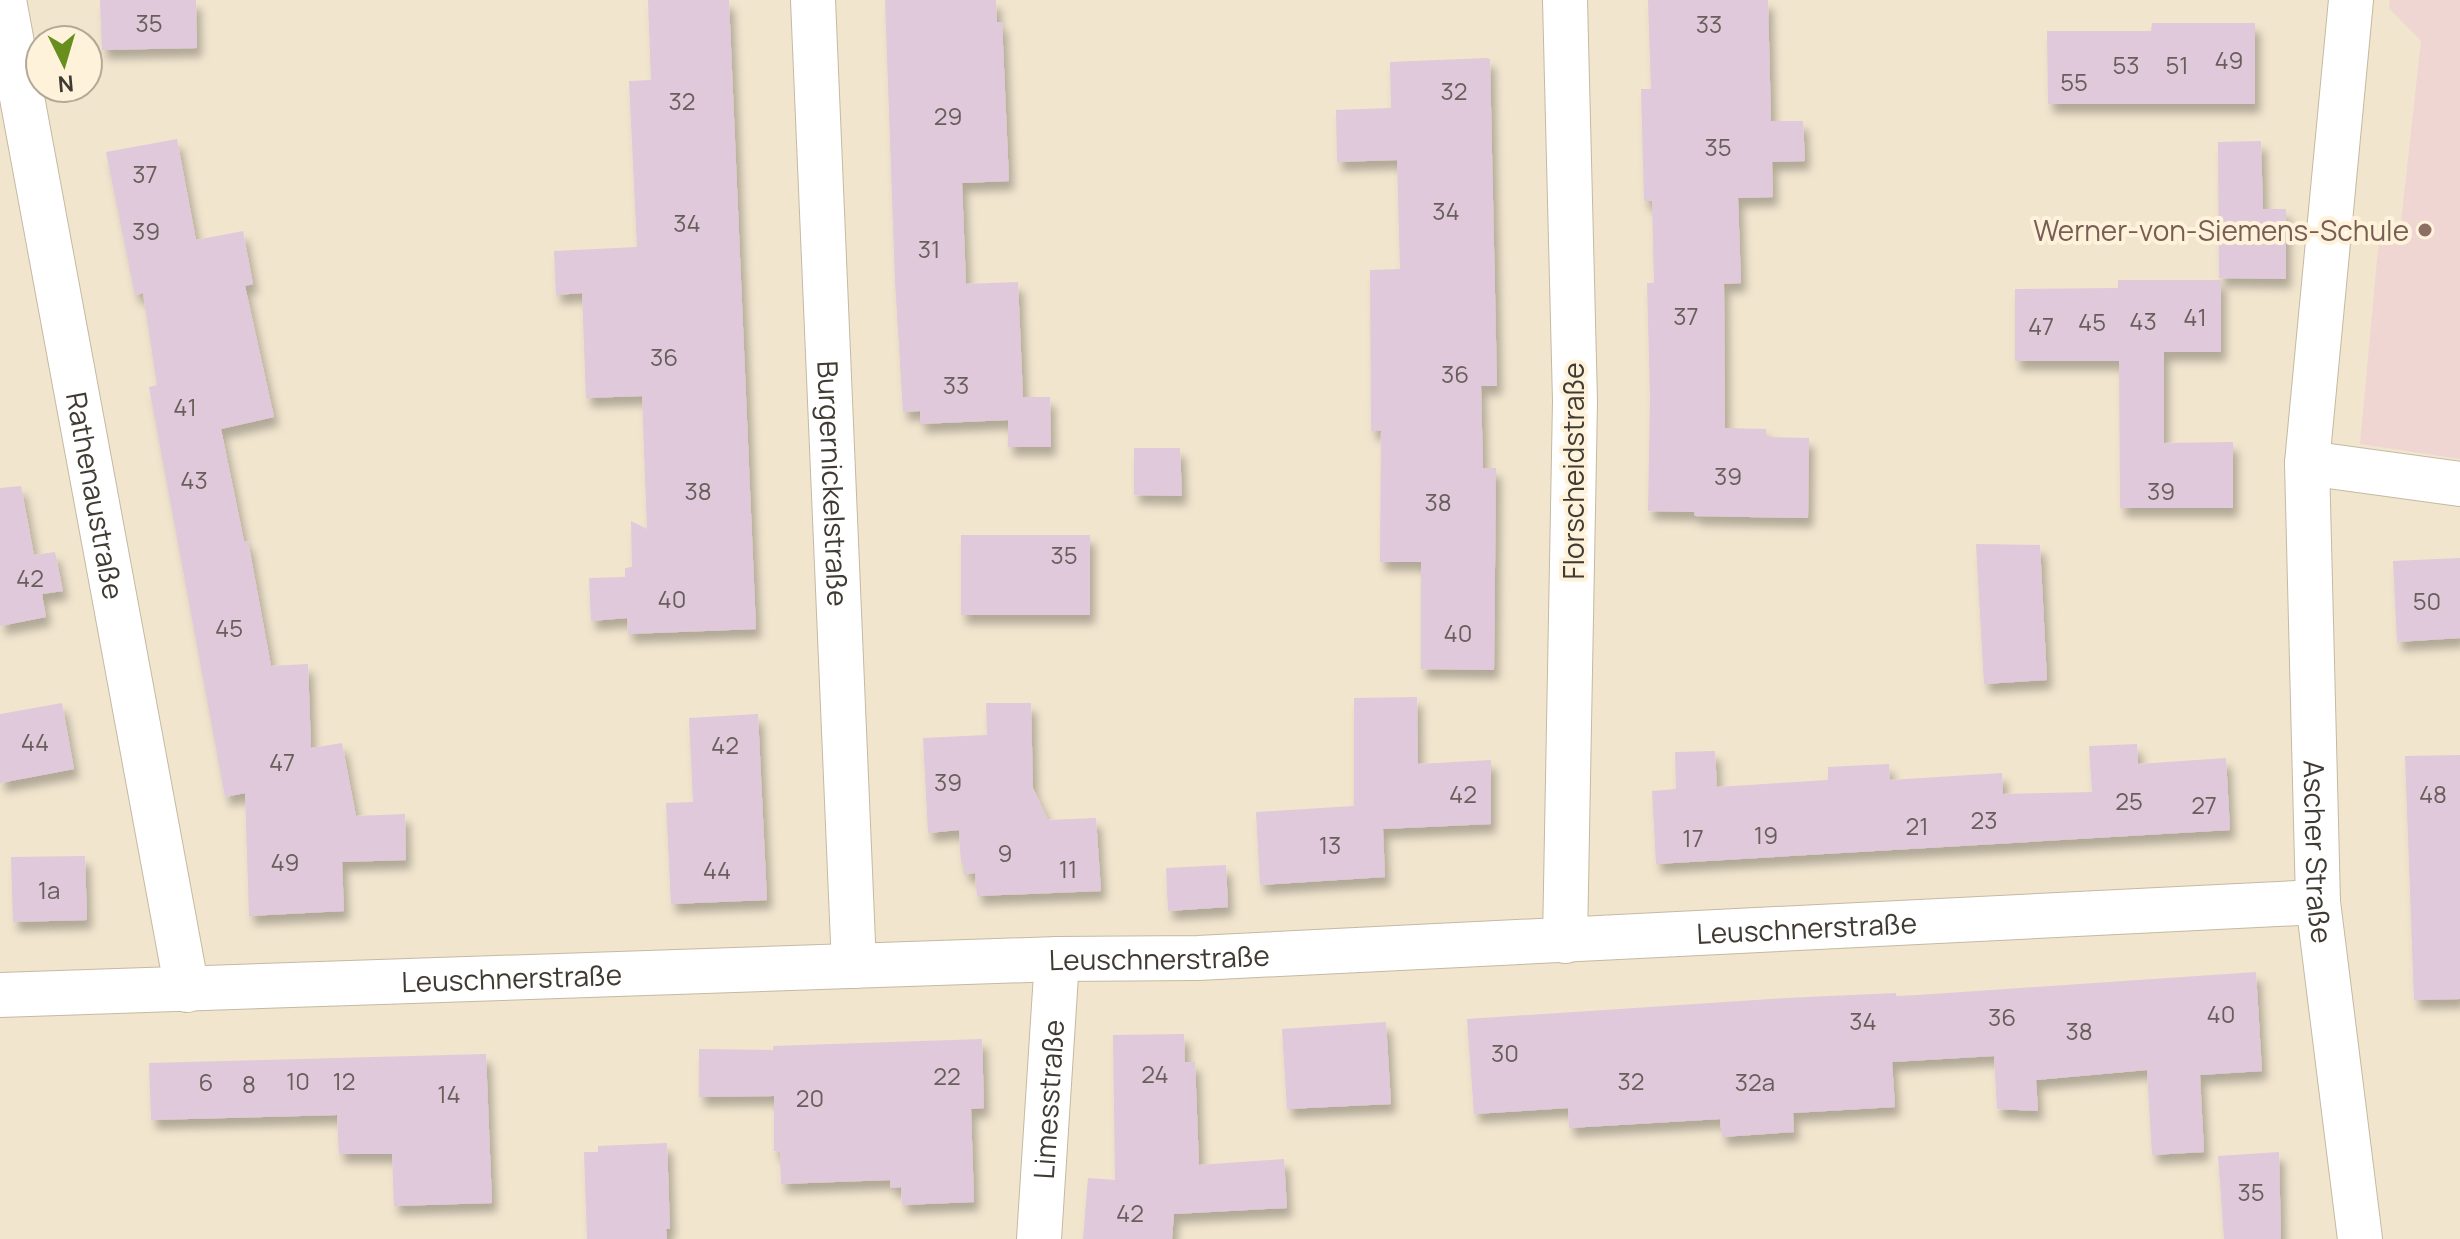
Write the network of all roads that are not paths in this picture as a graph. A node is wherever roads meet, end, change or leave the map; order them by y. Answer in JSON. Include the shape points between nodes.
{"nodes":[{"id":1,"x":4,"y":0,"type":"edge"},
{"id":2,"x":813,"y":0,"type":"edge"},
{"id":3,"x":1565,"y":0,"type":"edge"},
{"id":4,"x":2351,"y":0,"type":"edge"},
{"id":5,"x":2307,"y":463,"type":"junction"},
{"id":6,"x":2460,"y":484,"type":"edge"},
{"id":7,"x":2318,"y":902,"type":"junction"},
{"id":8,"x":1565,"y":941,"type":"junction"},
{"id":9,"x":1057,"y":959,"type":"junction"},
{"id":10,"x":854,"y":966,"type":"junction"},
{"id":11,"x":187,"y":990,"type":"junction"},
{"id":12,"x":0,"y":995,"type":"edge"},
{"id":13,"x":1039,"y":1239,"type":"edge"},
{"id":14,"x":2360,"y":1239,"type":"edge"}],
"edges":[{"from":1,"to":11,"type":"street","name":"Rathenaustraße"},
{"from":2,"to":10,"type":"street","name":"Burgernickelstraße"},
{"from":3,"to":8,"type":"street","name":"Florscheidstraße","via":[[1575,401]]},
{"from":4,"to":5,"type":"street","name":"Ascher Straße"},
{"from":5,"to":6,"type":"street"},
{"from":5,"to":7,"type":"street","name":"Ascher Straße"},
{"from":7,"to":8,"type":"street","name":"Leuschnerstraße"},
{"from":7,"to":14,"type":"street","name":"Ascher Straße"},
{"from":8,"to":9,"type":"street","name":"Leuschnerstraße"},
{"from":9,"to":10,"type":"street","name":"Leuschnerstraße"},
{"from":9,"to":13,"type":"street","name":"Limesstraße"},
{"from":10,"to":11,"type":"street","name":"Leuschnerstraße"},
{"from":11,"to":12,"type":"street","name":"Leuschnerstraße"}]}
